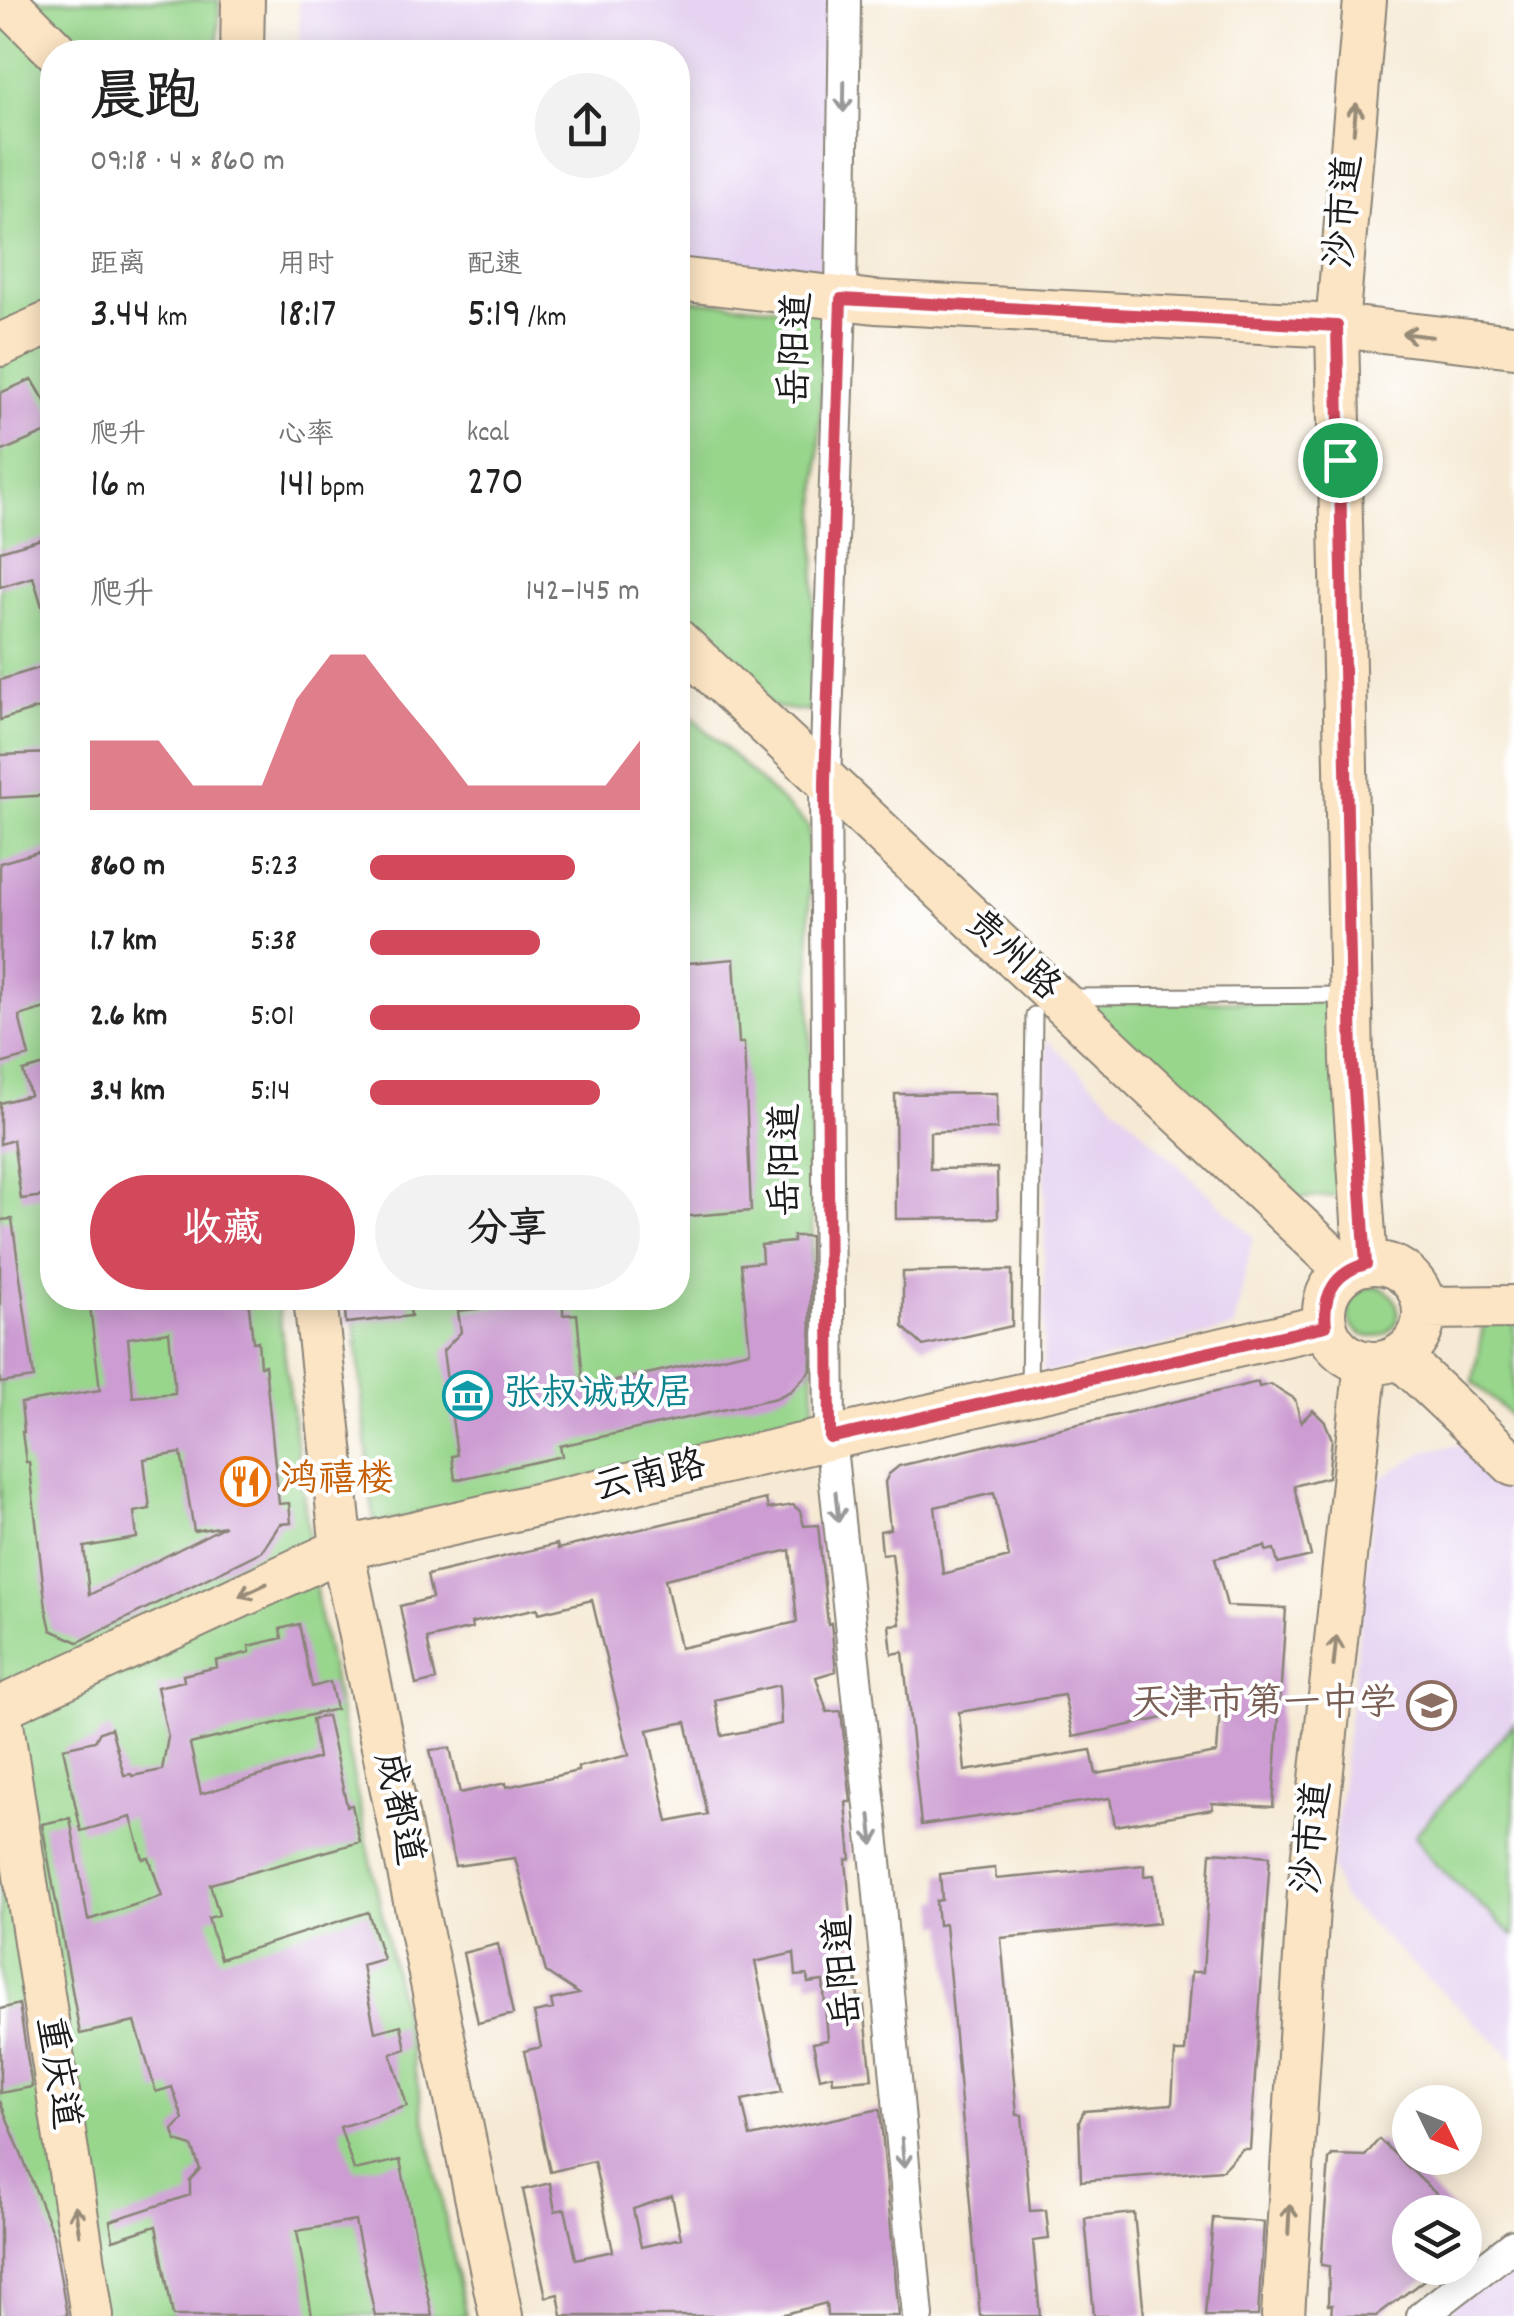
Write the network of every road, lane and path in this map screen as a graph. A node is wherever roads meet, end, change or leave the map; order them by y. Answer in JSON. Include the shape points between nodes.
{"nodes":[{"id":1,"x":5,"y":0,"type":"edge"},
{"id":2,"x":243,"y":0,"type":"edge"},
{"id":3,"x":845,"y":0,"type":"edge"},
{"id":4,"x":1365,"y":0,"type":"edge"},
{"id":5,"x":0,"y":34,"type":"edge"},
{"id":6,"x":46,"y":40,"type":"edge"},
{"id":7,"x":242,"y":40,"type":"edge"},
{"id":8,"x":40,"y":74,"type":"edge"},
{"id":9,"x":690,"y":281,"type":"edge"},
{"id":10,"x":841,"y":299,"type":"junction"},
{"id":11,"x":1337,"y":326,"type":"junction"},
{"id":12,"x":40,"y":327,"type":"edge"},
{"id":13,"x":0,"y":345,"type":"edge"},
{"id":14,"x":1514,"y":346,"type":"edge"},
{"id":15,"x":690,"y":654,"type":"edge"},
{"id":16,"x":690,"y":691,"type":"edge"},
{"id":17,"x":825,"y":802,"type":"junction"},
{"id":18,"x":1351,"y":995,"type":"junction"},
{"id":19,"x":1045,"y":1006,"type":"junction"},
{"id":20,"x":1342,"y":1287,"type":"junction"},
{"id":21,"x":1514,"y":1306,"type":"edge"},
{"id":22,"x":316,"y":1310,"type":"edge"},
{"id":23,"x":1401,"y":1342,"type":"junction"},
{"id":24,"x":1029,"y":1393,"type":"junction"},
{"id":25,"x":1514,"y":1430,"type":"edge"},
{"id":26,"x":830,"y":1438,"type":"junction"},
{"id":27,"x":1514,"y":1465,"type":"edge"},
{"id":28,"x":342,"y":1550,"type":"junction"},
{"id":29,"x":0,"y":1709,"type":"edge"},
{"id":30,"x":1514,"y":2245,"type":"edge"},
{"id":31,"x":92,"y":2316,"type":"edge"},
{"id":32,"x":501,"y":2316,"type":"edge"},
{"id":33,"x":918,"y":2316,"type":"edge"},
{"id":34,"x":1283,"y":2316,"type":"edge"},
{"id":35,"x":1422,"y":2316,"type":"edge"}],
"edges":[{"from":1,"to":6,"type":"street"},
{"from":2,"to":7,"type":"street"},
{"from":3,"to":10,"type":"street","name":"岳阳道","one_way":true},
{"from":11,"to":4,"type":"street","name":"沙市道","one_way":true},
{"from":5,"to":8,"type":"street"},
{"from":9,"to":10,"type":"street"},
{"from":10,"to":11,"type":"street"},
{"from":10,"to":17,"type":"street","name":"岳阳道"},
{"from":14,"to":11,"type":"street","one_way":true},
{"from":11,"to":18,"type":"street","name":"沙市道"},
{"from":12,"to":13,"type":"street"},
{"from":15,"to":17,"type":"street","name":"贵州路"},
{"from":16,"to":17,"type":"street","name":"贵州路"},
{"from":17,"to":19,"type":"street","name":"贵州路"},
{"from":17,"to":26,"type":"street","name":"岳阳道"},
{"from":18,"to":19,"type":"lane"},
{"from":18,"to":20,"type":"street","name":"沙市道"},
{"from":19,"to":20,"type":"street","name":"贵州路"},
{"from":19,"to":24,"type":"lane"},
{"from":20,"to":23,"type":"street","name":"贵州路","via":[[1340,1350]]},
{"from":20,"to":23,"type":"street","name":"贵州路","via":[[1382,1264],[1398,1269],[1419,1293]]},
{"from":20,"to":24,"type":"street","name":"云南路"},
{"from":21,"to":23,"type":"street"},
{"from":22,"to":28,"type":"street","name":"成都道"},
{"from":23,"to":25,"type":"street","name":"贵州路"},
{"from":23,"to":27,"type":"street","name":"贵州路"},
{"from":34,"to":23,"type":"street","name":"沙市道","one_way":true,"via":[[1308,1890]]},
{"from":24,"to":26,"type":"street","name":"云南路"},
{"from":26,"to":28,"type":"street","name":"云南路"},
{"from":26,"to":33,"type":"street","name":"岳阳道","one_way":true},
{"from":28,"to":29,"type":"street","name":"云南路","one_way":true},
{"from":28,"to":32,"type":"street","name":"成都道"},
{"from":31,"to":29,"type":"street","name":"重庆道","one_way":true},
{"from":30,"to":35,"type":"street"}]}
